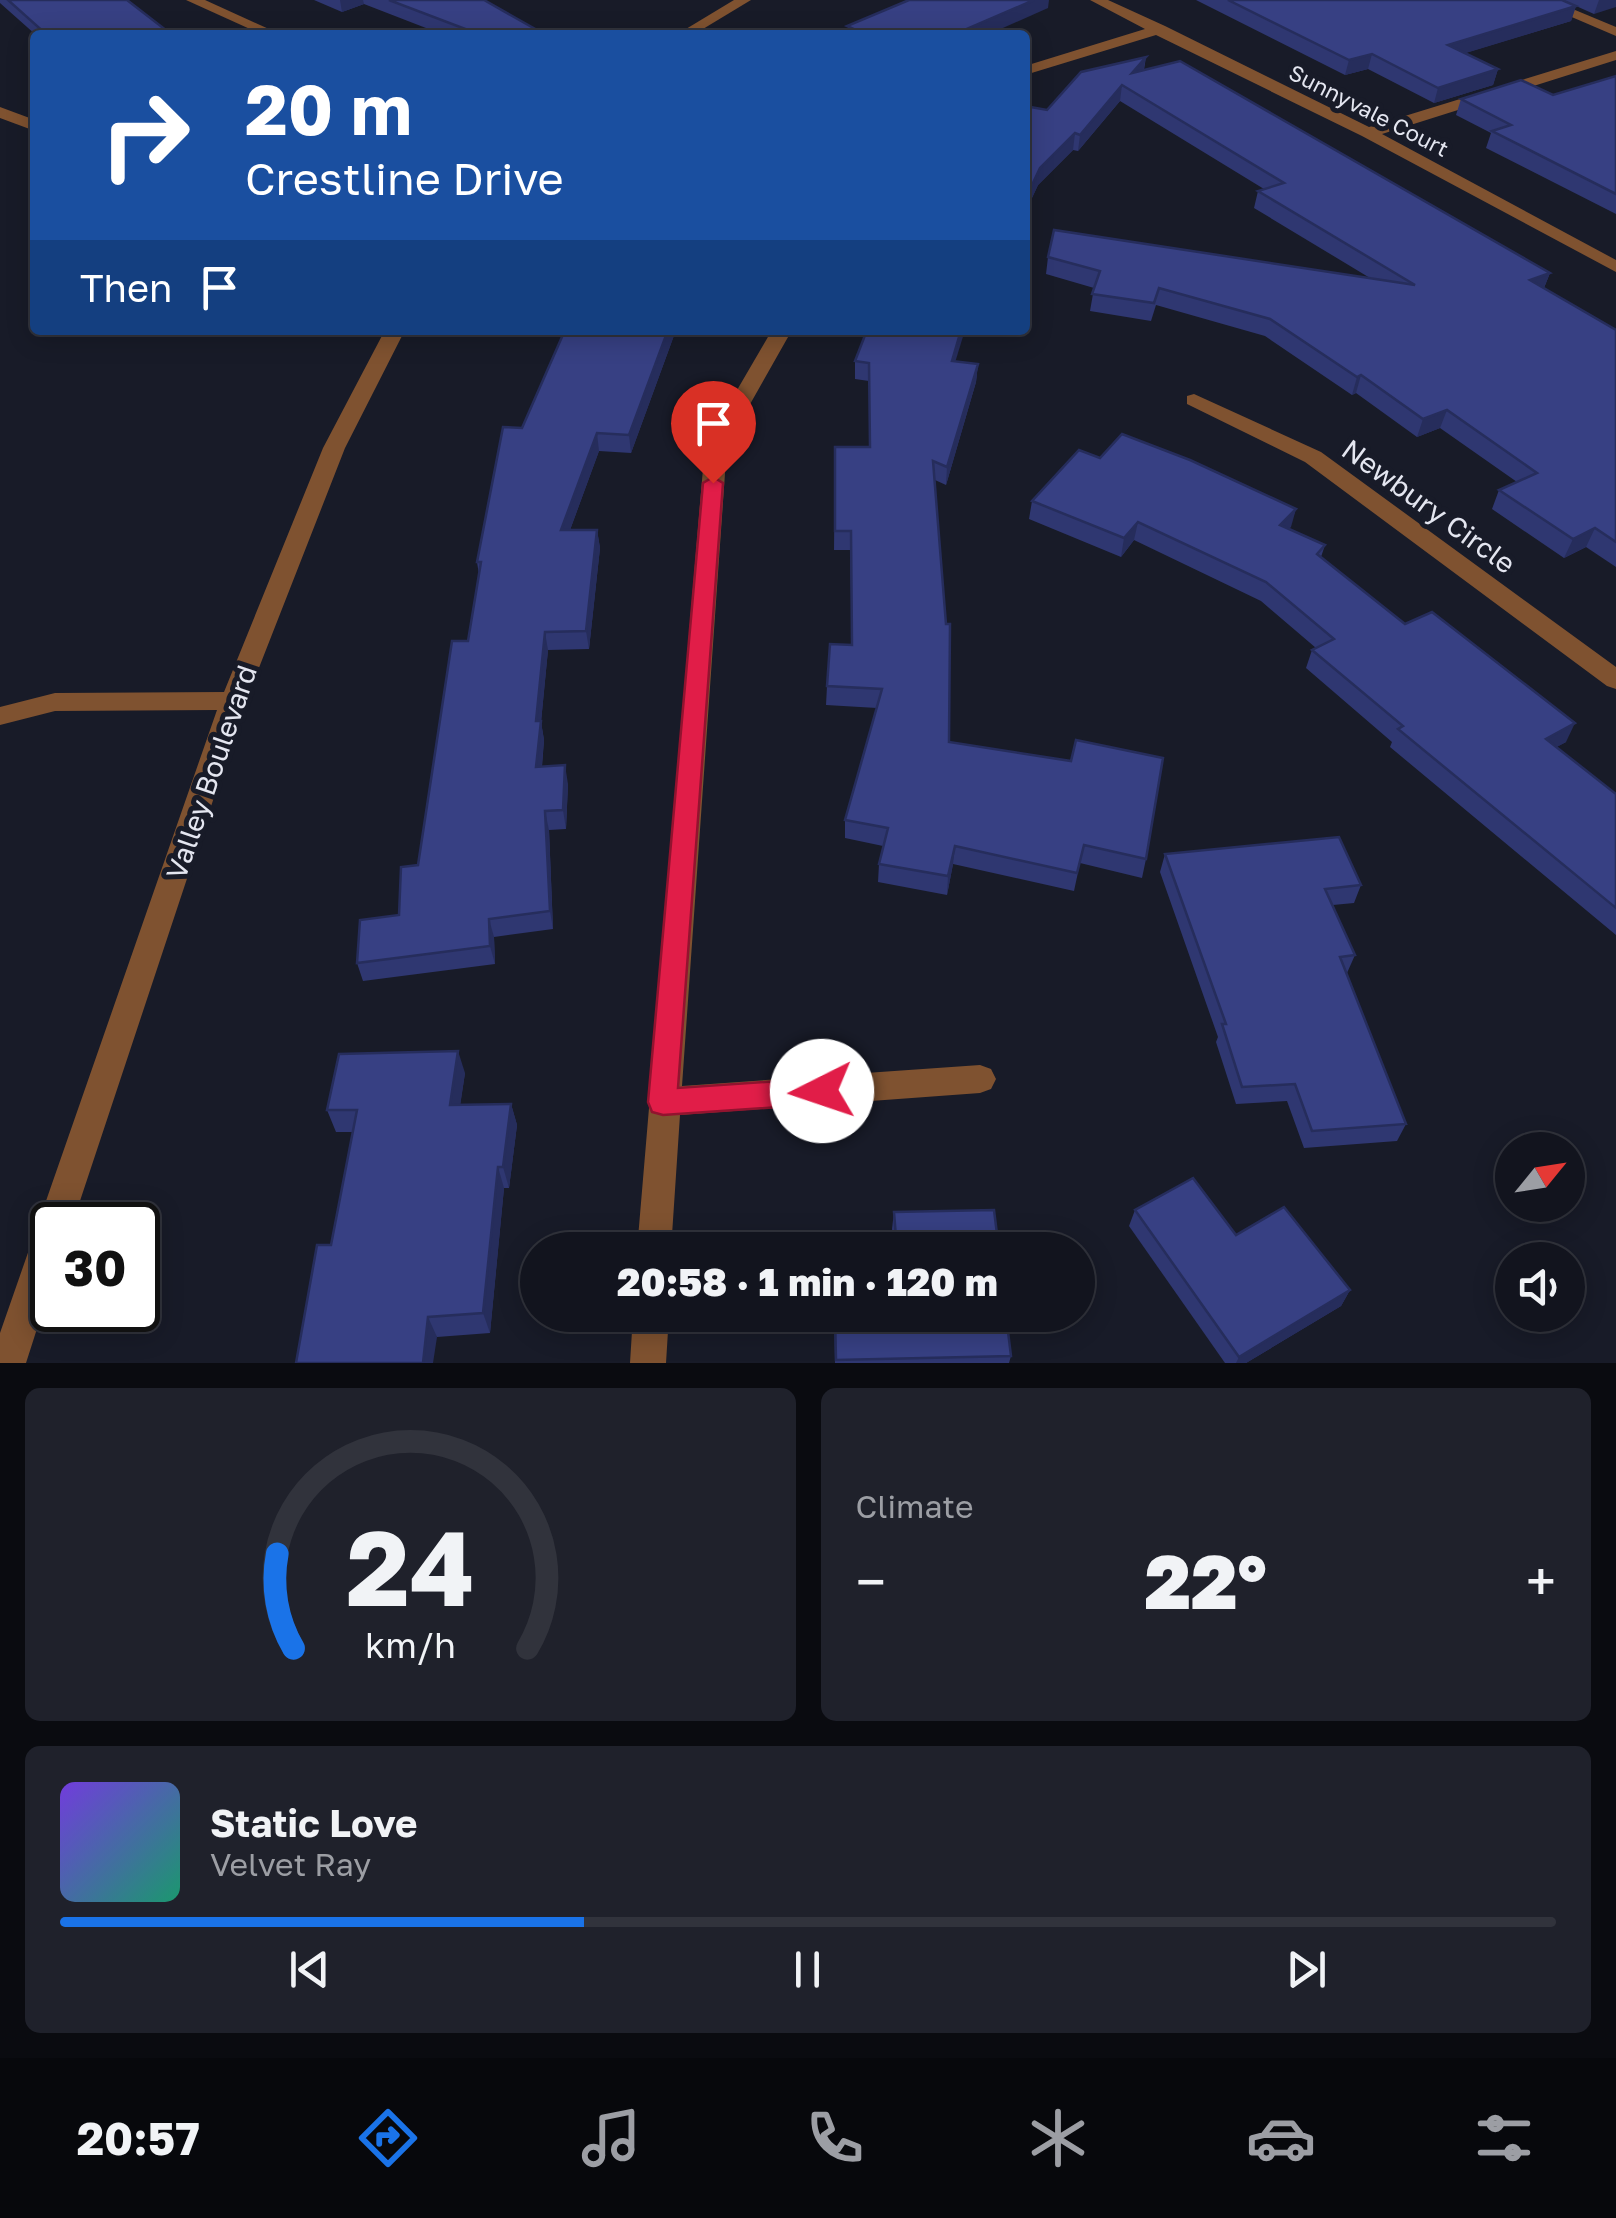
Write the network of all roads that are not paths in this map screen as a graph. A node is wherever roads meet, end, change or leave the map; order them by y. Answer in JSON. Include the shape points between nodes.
{"nodes":[{"id":1,"x":193,"y":0,"type":"edge"},
{"id":2,"x":744,"y":0,"type":"edge"},
{"id":3,"x":1097,"y":0,"type":"edge"},
{"id":4,"x":1539,"y":0,"type":"edge"},
{"id":5,"x":1160,"y":29,"type":"junction"},
{"id":6,"x":263,"y":30,"type":"edge"},
{"id":7,"x":692,"y":30,"type":"edge"},
{"id":8,"x":1616,"y":32,"type":"edge"},
{"id":9,"x":1616,"y":55,"type":"edge"},
{"id":10,"x":1030,"y":69,"type":"edge"},
{"id":11,"x":0,"y":112,"type":"edge"},
{"id":12,"x":30,"y":124,"type":"edge"},
{"id":13,"x":1368,"y":132,"type":"junction"},
{"id":14,"x":1616,"y":267,"type":"edge"},
{"id":15,"x":392,"y":335,"type":"edge"},
{"id":16,"x":779,"y":335,"type":"edge"},
{"id":17,"x":1194,"y":400,"type":"dead end"},
{"id":18,"x":1616,"y":680,"type":"edge"},
{"id":19,"x":234,"y":701,"type":"junction"},
{"id":20,"x":0,"y":716,"type":"edge"},
{"id":21,"x":980,"y":1079,"type":"dead end"},
{"id":22,"x":663,"y":1102,"type":"junction"},
{"id":23,"x":63,"y":1202,"type":"edge"},
{"id":24,"x":655,"y":1232,"type":"edge"},
{"id":25,"x":30,"y":1298,"type":"edge"},
{"id":26,"x":650,"y":1332,"type":"edge"},
{"id":27,"x":8,"y":1363,"type":"edge"},
{"id":28,"x":648,"y":1363,"type":"edge"}],
"edges":[{"from":1,"to":6,"type":"street"},
{"from":2,"to":7,"type":"street"},
{"from":3,"to":5,"type":"street","name":"Sunnyvale Court"},
{"from":4,"to":8,"type":"street"},
{"from":5,"to":10,"type":"street"},
{"from":5,"to":13,"type":"street","name":"Sunnyvale Court"},
{"from":9,"to":13,"type":"street"},
{"from":11,"to":12,"type":"street"},
{"from":13,"to":14,"type":"street","name":"Sunnyvale Court"},
{"from":15,"to":19,"type":"street","name":"Valley Boulevard","via":[[334,448]]},
{"from":16,"to":22,"type":"street","via":[[716,445]]},
{"from":17,"to":18,"type":"street","name":"Newbury Circle","via":[[1312,457]]},
{"from":19,"to":20,"type":"street","via":[[55,702]]},
{"from":19,"to":23,"type":"street","name":"Valley Boulevard"},
{"from":21,"to":22,"type":"street"},
{"from":22,"to":24,"type":"street"},
{"from":25,"to":27,"type":"street","name":"Valley Boulevard"},
{"from":26,"to":28,"type":"street"}]}
